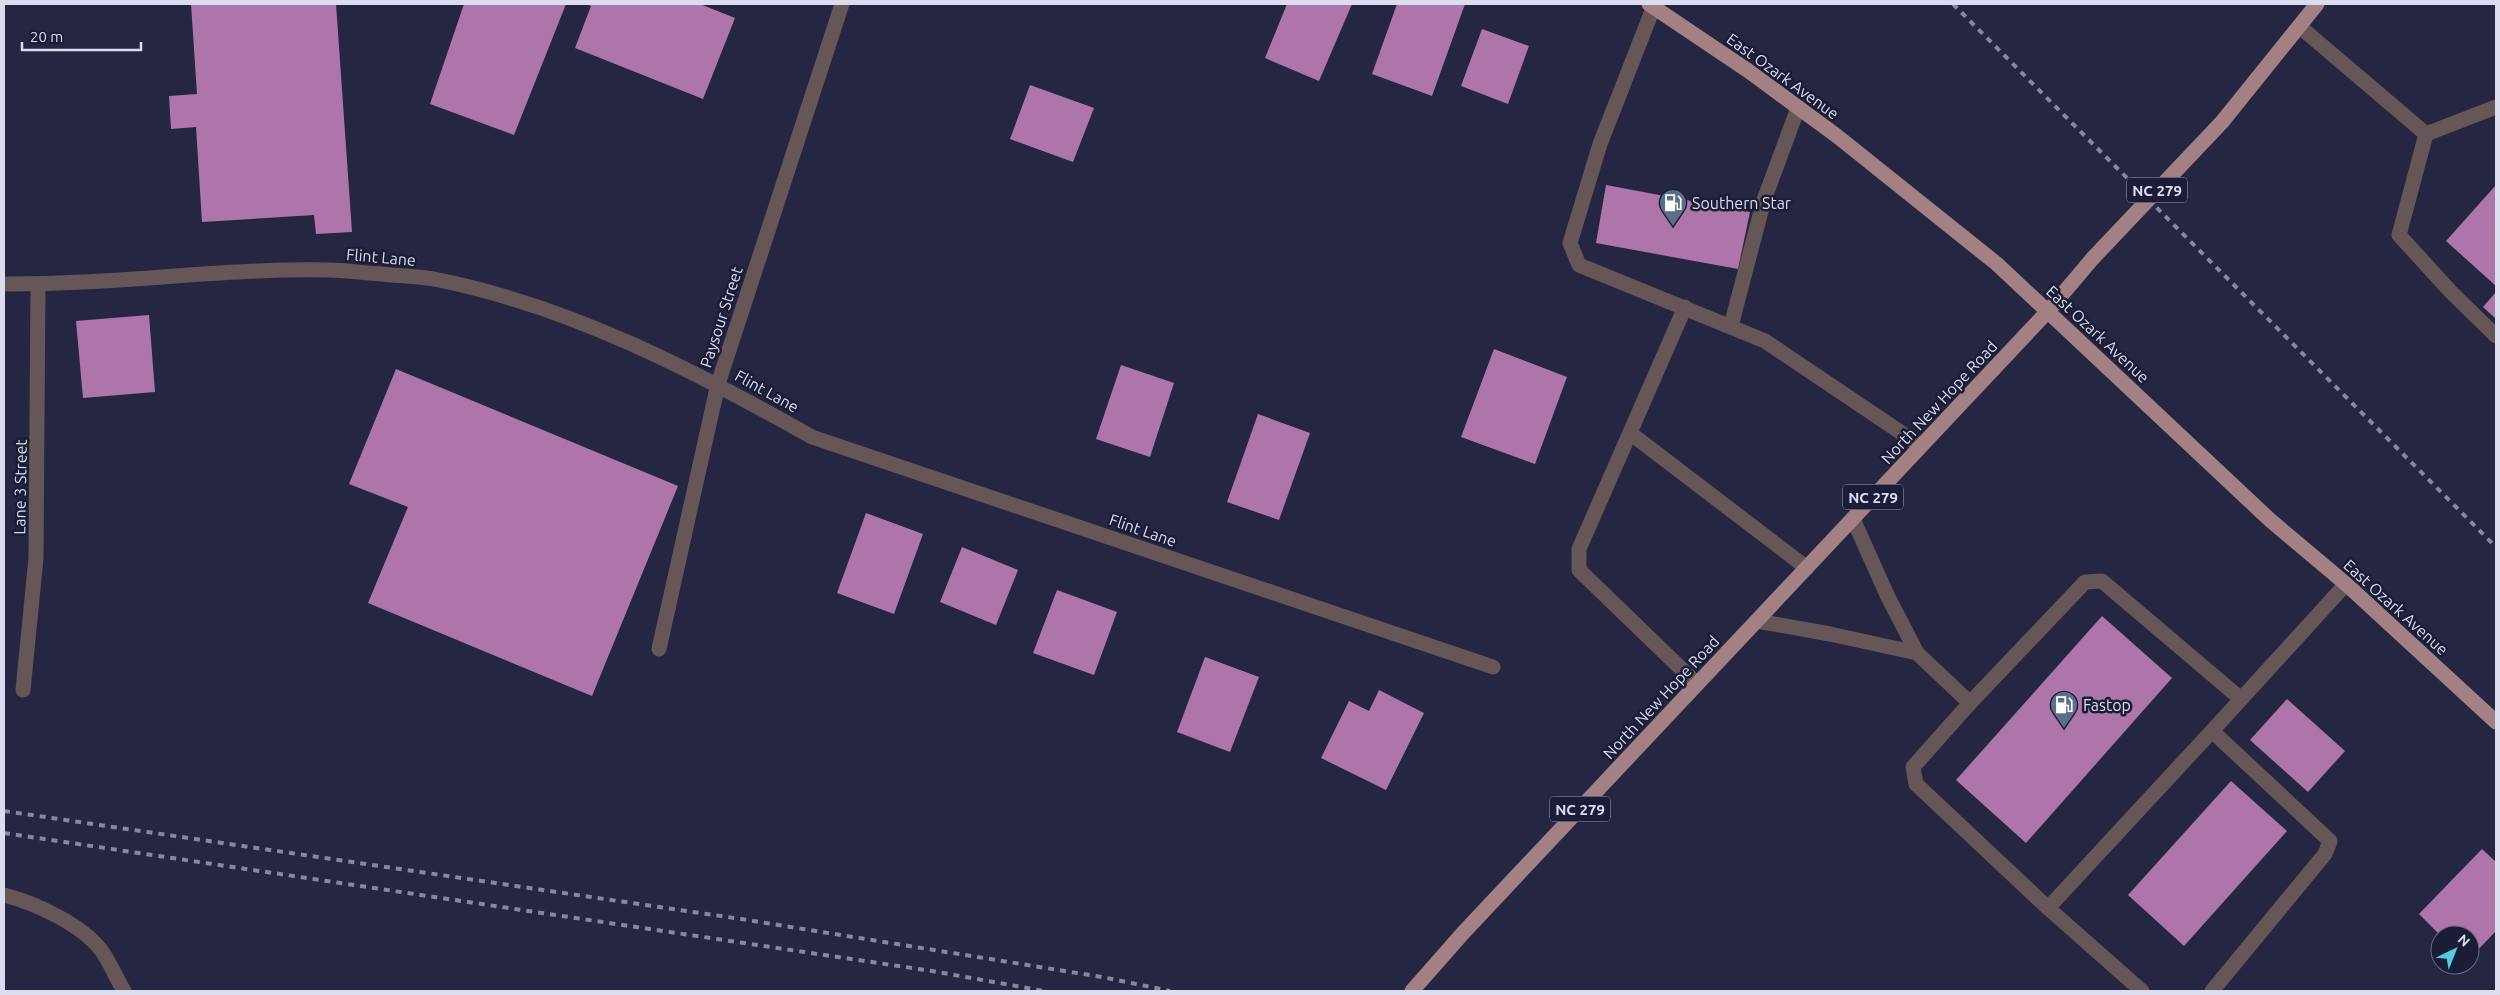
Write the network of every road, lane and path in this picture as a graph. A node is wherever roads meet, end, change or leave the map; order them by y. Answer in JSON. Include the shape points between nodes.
{"nodes":[{"id":1,"x":842,"y":4,"type":"edge"},
{"id":2,"x":2317,"y":4,"type":"edge"},
{"id":3,"x":1651,"y":5,"type":"edge"},
{"id":4,"x":2298,"y":26,"type":"junction"},
{"id":5,"x":2496,"y":107,"type":"edge"},
{"id":6,"x":1798,"y":108,"type":"junction"},
{"id":7,"x":2426,"y":134,"type":"junction"},
{"id":8,"x":4,"y":284,"type":"edge"},
{"id":9,"x":38,"y":284,"type":"junction"},
{"id":10,"x":1685,"y":307,"type":"junction"},
{"id":11,"x":2049,"y":310,"type":"junction"},
{"id":12,"x":1731,"y":326,"type":"junction"},
{"id":13,"x":2496,"y":336,"type":"edge"},
{"id":14,"x":718,"y":384,"type":"junction"},
{"id":15,"x":1630,"y":433,"type":"junction"},
{"id":16,"x":1921,"y":446,"type":"junction"},
{"id":17,"x":1853,"y":519,"type":"junction"},
{"id":18,"x":1807,"y":568,"type":"junction"},
{"id":19,"x":2346,"y":584,"type":"junction"},
{"id":20,"x":1757,"y":621,"type":"junction"},
{"id":21,"x":659,"y":649,"type":"dead end"},
{"id":22,"x":1917,"y":653,"type":"junction"},
{"id":23,"x":1493,"y":667,"type":"dead end"},
{"id":24,"x":1697,"y":684,"type":"junction"},
{"id":25,"x":23,"y":690,"type":"dead end"},
{"id":26,"x":2241,"y":699,"type":"junction"},
{"id":27,"x":1970,"y":703,"type":"junction"},
{"id":28,"x":2496,"y":722,"type":"edge"},
{"id":29,"x":2212,"y":731,"type":"junction"},
{"id":30,"x":4,"y":895,"type":"edge"},
{"id":31,"x":2048,"y":908,"type":"junction"},
{"id":32,"x":124,"y":991,"type":"edge"},
{"id":33,"x":1412,"y":991,"type":"edge"},
{"id":34,"x":2142,"y":991,"type":"edge"},
{"id":35,"x":2212,"y":991,"type":"edge"}],
"edges":[{"from":1,"to":14,"type":"street","name":"Paysour Street"},
{"from":2,"to":4,"type":"main road","name":"North New Hope Road","number":"NC 279"},
{"from":3,"to":6,"type":"main road","name":"East Ozark Avenue"},
{"from":3,"to":10,"type":"street","via":[[1600,144],[1570,243],[1579,265]]},
{"from":4,"to":7,"type":"street"},
{"from":4,"to":11,"type":"main road","name":"North New Hope Road","number":"NC 279","bridge":true,"via":[[2222,122],[2093,258]]},
{"from":5,"to":7,"type":"street"},
{"from":6,"to":11,"type":"main road","name":"East Ozark Avenue","via":[[1997,264]]},
{"from":6,"to":12,"type":"street","via":[[1764,200]]},
{"from":7,"to":13,"type":"street","via":[[2399,235]]},
{"from":8,"to":9,"type":"street","name":"Flint Lane"},
{"from":9,"to":14,"type":"street","name":"Flint Lane","via":[[211,272],[331,270],[437,280],[509,296],[600,330]]},
{"from":9,"to":25,"type":"street","name":"Lane 3 Street","via":[[36,558]]},
{"from":10,"to":12,"type":"street"},
{"from":10,"to":15,"type":"street"},
{"from":11,"to":16,"type":"main road","name":"North New Hope Road","number":"NC 279"},
{"from":11,"to":19,"type":"main road","name":"East Ozark Avenue","via":[[2270,520]]},
{"from":12,"to":16,"type":"street","via":[[1765,341]]},
{"from":14,"to":21,"type":"street","name":"Paysour Street"},
{"from":14,"to":23,"type":"street","name":"Flint Lane","via":[[812,437]]},
{"from":15,"to":18,"type":"street"},
{"from":15,"to":24,"type":"street","via":[[1579,549],[1578,570]]},
{"from":16,"to":17,"type":"main road","name":"North New Hope Road","number":"NC 279"},
{"from":17,"to":18,"type":"main road","name":"North New Hope Road","number":"NC 279"},
{"from":17,"to":22,"type":"street"},
{"from":18,"to":20,"type":"main road","name":"North New Hope Road","number":"NC 279"},
{"from":19,"to":26,"type":"street"},
{"from":19,"to":28,"type":"main road","name":"East Ozark Avenue"},
{"from":20,"to":22,"type":"street"},
{"from":20,"to":24,"type":"main road","name":"North New Hope Road","number":"NC 279"},
{"from":22,"to":27,"type":"street"},
{"from":24,"to":33,"type":"main road","name":"North New Hope Road","number":"NC 279"},
{"from":26,"to":27,"type":"street","via":[[2102,581],[2085,582]]},
{"from":26,"to":29,"type":"street"},
{"from":27,"to":31,"type":"street","via":[[1913,767],[1916,784]]},
{"from":29,"to":31,"type":"street"},
{"from":29,"to":35,"type":"street","via":[[2330,841],[2325,854]]},
{"from":30,"to":32,"type":"street","via":[[68,921],[101,949]]},
{"from":31,"to":34,"type":"street"}]}
